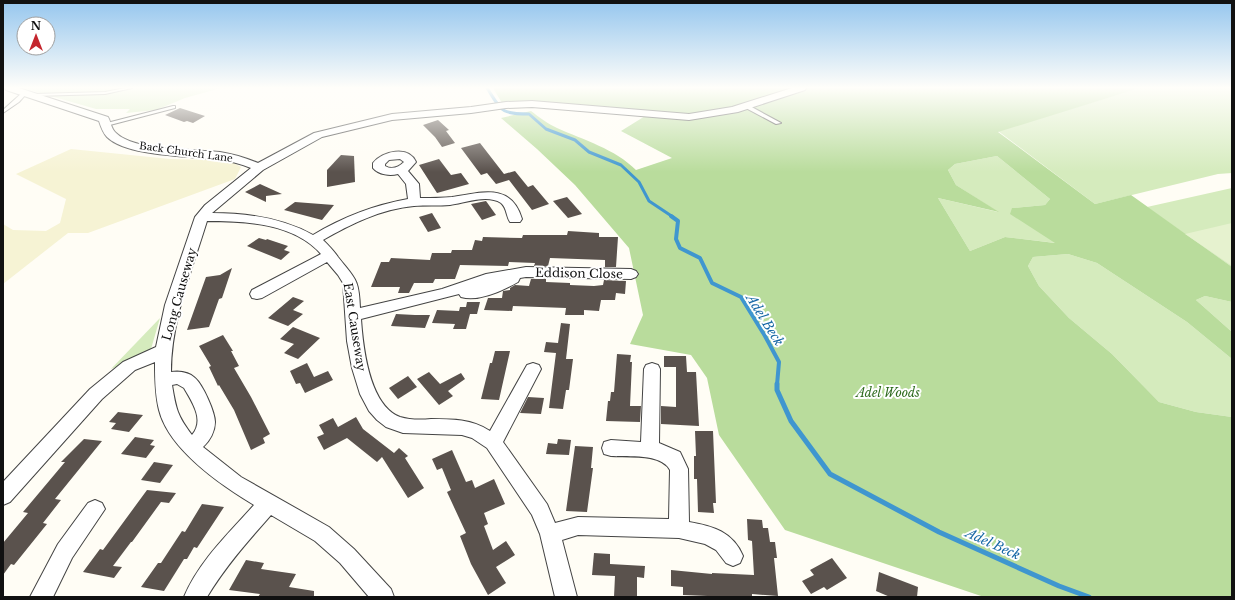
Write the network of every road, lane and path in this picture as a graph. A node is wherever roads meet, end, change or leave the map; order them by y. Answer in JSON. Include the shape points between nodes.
{"nodes":[{"id":1,"x":95,"y":116,"type":"edge"},
{"id":2,"x":141,"y":116,"type":"edge"},
{"id":3,"x":392,"y":116,"type":"edge"},
{"id":4,"x":765,"y":116,"type":"edge"},
{"id":5,"x":778,"y":123,"type":"dead end"},
{"id":6,"x":106,"y":124,"type":"junction"},
{"id":7,"x":259,"y":167,"type":"junction"},
{"id":8,"x":401,"y":170,"type":"dead end"},
{"id":9,"x":414,"y":202,"type":"junction"},
{"id":10,"x":202,"y":217,"type":"junction"},
{"id":11,"x":515,"y":219,"type":"dead end"},
{"id":12,"x":314,"y":240,"type":"junction"},
{"id":13,"x":330,"y":255,"type":"junction"},
{"id":14,"x":631,"y":274,"type":"dead end"},
{"id":15,"x":257,"y":294,"type":"dead end"},
{"id":16,"x":353,"y":315,"type":"junction"},
{"id":17,"x":162,"y":351,"type":"junction"},
{"id":18,"x":533,"y":369,"type":"dead end"},
{"id":19,"x":652,"y":369,"type":"dead end"},
{"id":20,"x":163,"y":381,"type":"junction"},
{"id":21,"x":493,"y":444,"type":"junction"},
{"id":22,"x":190,"y":446,"type":"junction"},
{"id":23,"x":611,"y":448,"type":"dead end"},
{"id":24,"x":650,"y":450,"type":"junction"},
{"id":25,"x":3,"y":496,"type":"edge"},
{"id":26,"x":268,"y":504,"type":"junction"},
{"id":27,"x":95,"y":509,"type":"dead end"},
{"id":28,"x":679,"y":529,"type":"junction"},
{"id":29,"x":550,"y":534,"type":"junction"},
{"id":30,"x":733,"y":556,"type":"dead end"},
{"id":31,"x":40,"y":597,"type":"edge"},
{"id":32,"x":195,"y":597,"type":"edge"},
{"id":33,"x":383,"y":597,"type":"edge"},
{"id":34,"x":566,"y":597,"type":"edge"}],
"edges":[{"from":1,"to":6,"type":"street","name":"Back Church Lane","via":[[104,119]]},
{"from":2,"to":6,"type":"lane"},
{"from":3,"to":7,"type":"street","name":"Long Causeway","via":[[318,136]]},
{"from":4,"to":5,"type":"lane"},
{"from":6,"to":7,"type":"street","name":"Back Church Lane","via":[[112,136],[130,145],[220,156]]},
{"from":7,"to":10,"type":"street","name":"Long Causeway"},
{"from":8,"to":9,"type":"street","via":[[412,181],[415,189]]},
{"from":9,"to":11,"type":"street","via":[[449,201],[477,195],[493,196],[508,203],[514,211]]},
{"from":9,"to":12,"type":"street","via":[[352,219]]},
{"from":10,"to":12,"type":"street","name":"East Causeway","via":[[255,220],[289,228]]},
{"from":10,"to":17,"type":"street","name":"Long Causeway","via":[[173,305]]},
{"from":12,"to":13,"type":"street","name":"East Causeway"},
{"from":13,"to":15,"type":"street"},
{"from":13,"to":16,"type":"street","name":"East Causeway","via":[[350,281]]},
{"from":14,"to":16,"type":"street","name":"Eddison Close","via":[[526,272],[494,289],[458,294],[445,293]]},
{"from":16,"to":21,"type":"street","name":"East Causeway","via":[[355,342],[366,390],[381,414],[390,422],[417,427],[472,429]]},
{"from":17,"to":20,"type":"street"},
{"from":17,"to":25,"type":"street","name":"Long Causeway","via":[[129,366],[96,394]]},
{"from":18,"to":21,"type":"street"},
{"from":19,"to":24,"type":"street"},
{"from":20,"to":22,"type":"street","via":[[168,411],[173,423]]},
{"from":20,"to":22,"type":"street","via":[[179,378],[190,383],[207,416],[205,433]]},
{"from":21,"to":29,"type":"street","name":"East Causeway","via":[[540,510]]},
{"from":22,"to":26,"type":"street","via":[[234,483]]},
{"from":23,"to":24,"type":"street"},
{"from":24,"to":28,"type":"street","via":[[660,450],[673,458],[679,469]]},
{"from":26,"to":32,"type":"street","via":[[231,545]]},
{"from":26,"to":33,"type":"street","via":[[322,534],[347,556]]},
{"from":27,"to":31,"type":"street","via":[[64,551]]},
{"from":28,"to":29,"type":"street","via":[[578,526]]},
{"from":28,"to":30,"type":"street","via":[[708,535],[723,543]]},
{"from":29,"to":34,"type":"street","name":"East Causeway"}]}
